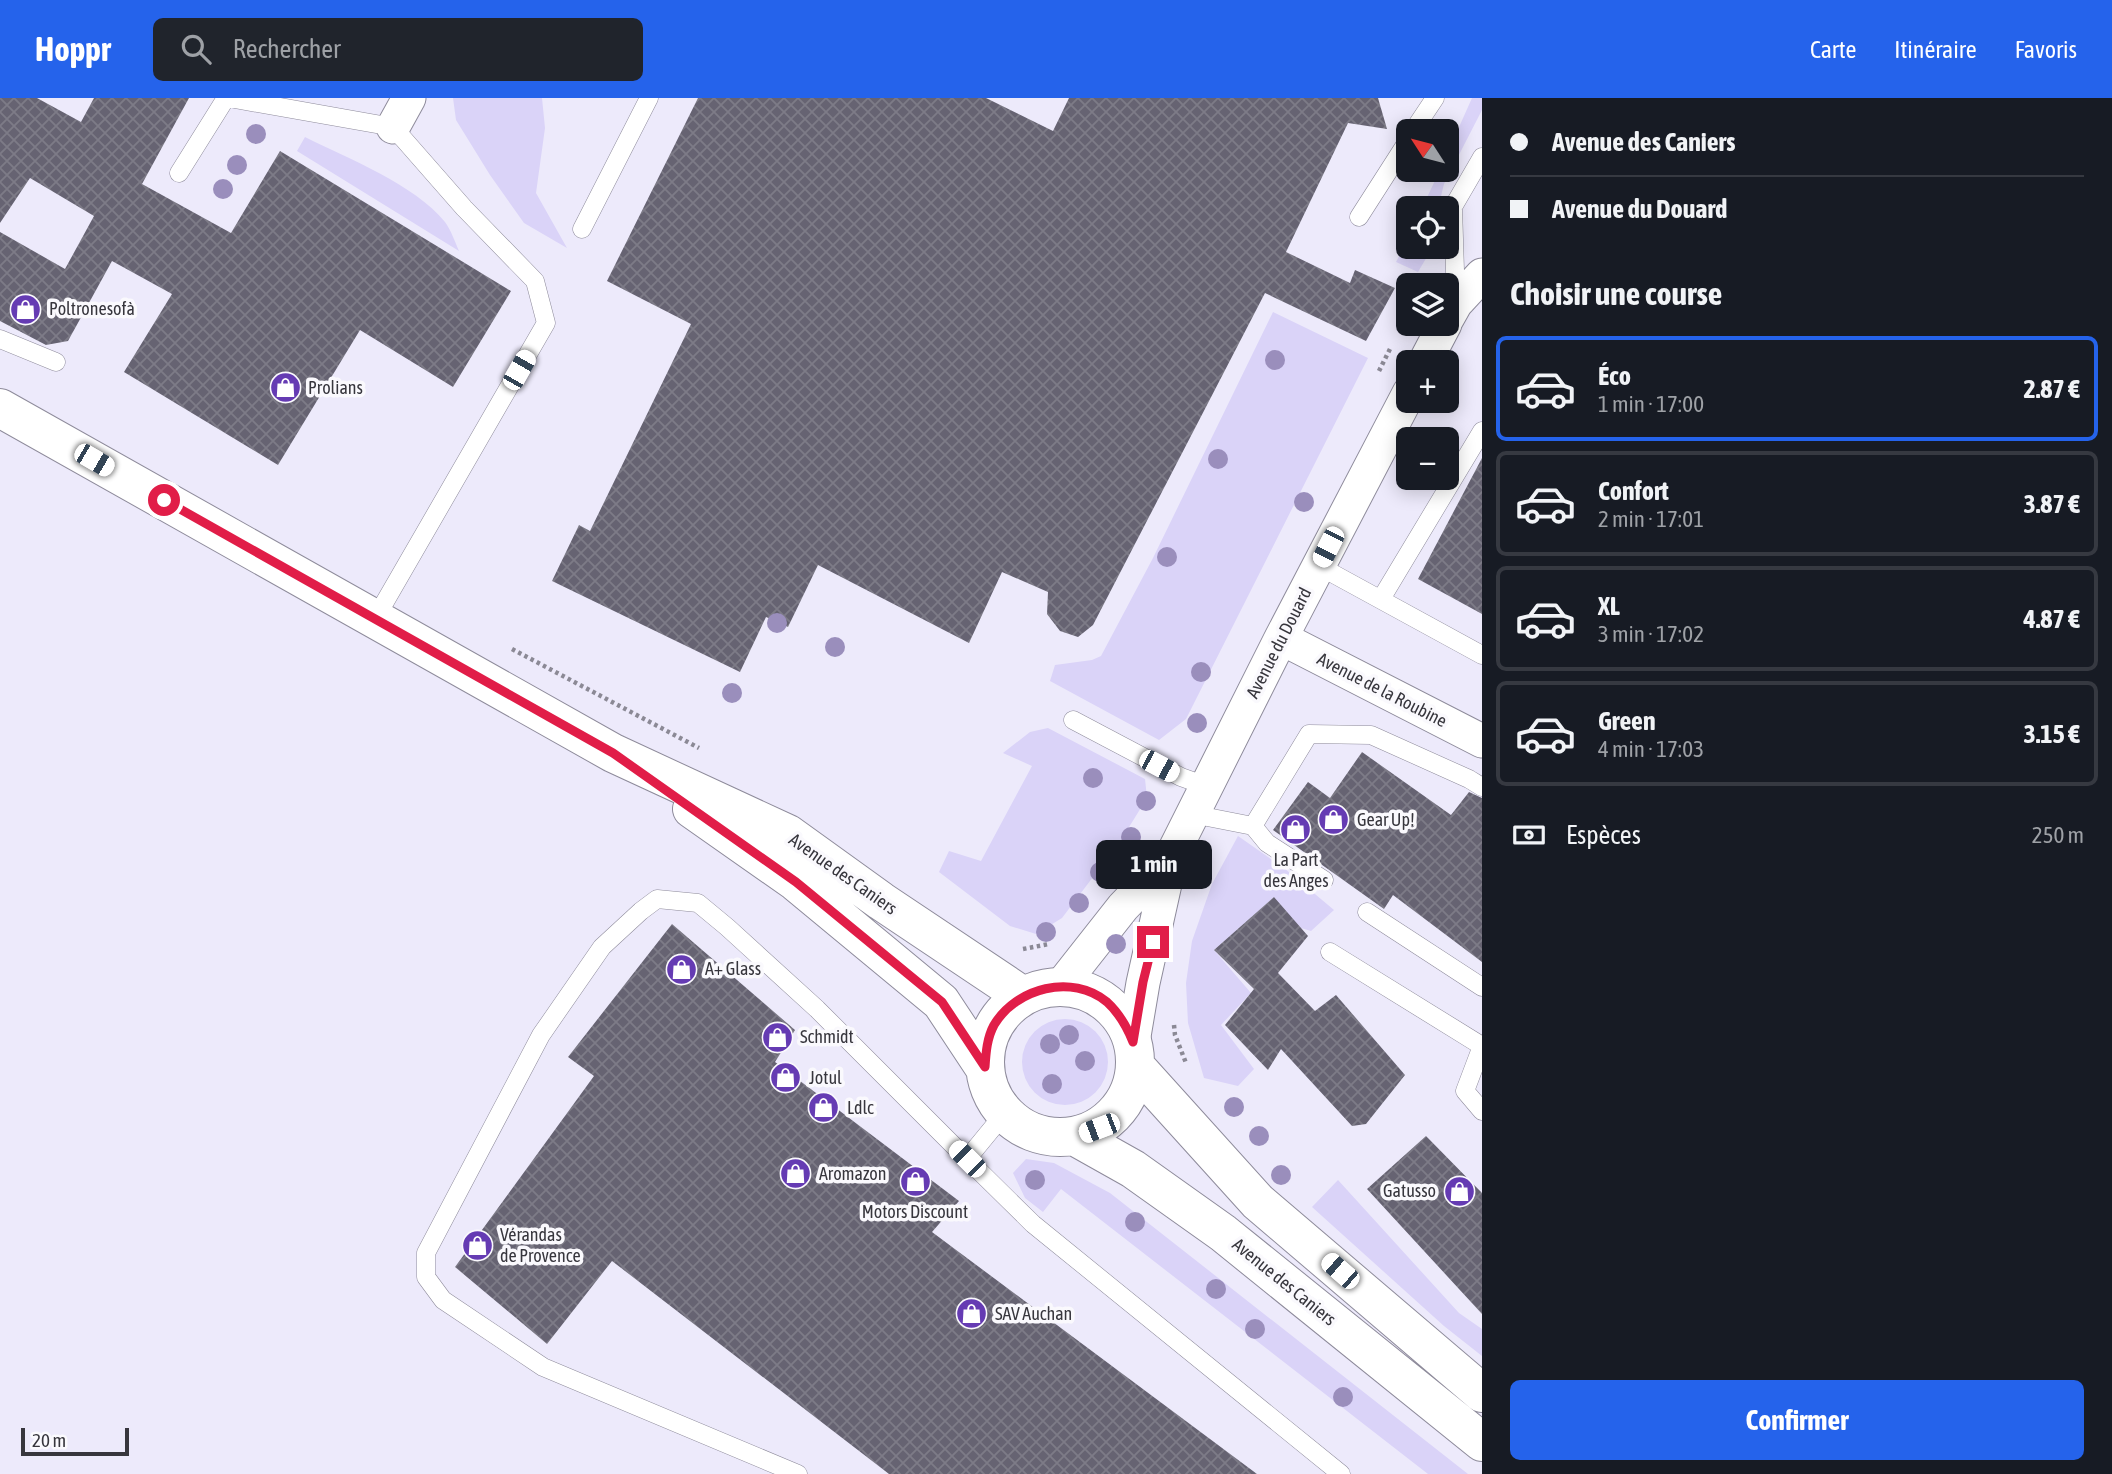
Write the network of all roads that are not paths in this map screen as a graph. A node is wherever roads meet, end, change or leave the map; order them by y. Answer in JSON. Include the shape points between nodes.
{"nodes":[{"id":1,"x":227,"y":98,"type":"edge"},
{"id":2,"x":649,"y":98,"type":"edge"},
{"id":3,"x":1434,"y":98,"type":"edge"},
{"id":4,"x":401,"y":112,"type":"edge"},
{"id":5,"x":1421,"y":119,"type":"edge"},
{"id":6,"x":1482,"y":157,"type":"edge"},
{"id":7,"x":1396,"y":159,"type":"edge"},
{"id":8,"x":179,"y":173,"type":"dead end"},
{"id":9,"x":1359,"y":217,"type":"dead end"},
{"id":10,"x":582,"y":229,"type":"dead end"},
{"id":11,"x":1451,"y":273,"type":"edge"},
{"id":12,"x":1482,"y":275,"type":"edge"},
{"id":13,"x":1459,"y":303,"type":"edge"},
{"id":14,"x":0,"y":339,"type":"edge"},
{"id":15,"x":56,"y":362,"type":"dead end"},
{"id":16,"x":0,"y":408,"type":"edge"},
{"id":17,"x":1399,"y":413,"type":"edge"},
{"id":18,"x":1482,"y":432,"type":"edge"},
{"id":19,"x":1319,"y":566,"type":"junction"},
{"id":20,"x":1381,"y":599,"type":"junction"},
{"id":21,"x":375,"y":619,"type":"junction"},
{"id":22,"x":1281,"y":638,"type":"junction"},
{"id":23,"x":1482,"y":655,"type":"edge"},
{"id":24,"x":1073,"y":720,"type":"dead end"},
{"id":25,"x":1482,"y":741,"type":"edge"},
{"id":26,"x":613,"y":753,"type":"junction"},
{"id":27,"x":1482,"y":787,"type":"edge"},
{"id":28,"x":1199,"y":800,"type":"junction"},
{"id":29,"x":1253,"y":826,"type":"junction"},
{"id":30,"x":1171,"y":857,"type":"junction"},
{"id":31,"x":1324,"y":880,"type":"dead end"},
{"id":32,"x":1367,"y":912,"type":"dead end"},
{"id":33,"x":1330,"y":952,"type":"dead end"},
{"id":34,"x":1060,"y":987,"type":"junction"},
{"id":35,"x":1482,"y":988,"type":"edge"},
{"id":36,"x":1023,"y":996,"type":"junction"},
{"id":37,"x":1482,"y":1046,"type":"edge"},
{"id":38,"x":1135,"y":1055,"type":"junction"},
{"id":39,"x":985,"y":1067,"type":"junction"},
{"id":40,"x":1482,"y":1111,"type":"edge"},
{"id":41,"x":1004,"y":1114,"type":"junction"},
{"id":42,"x":1076,"y":1137,"type":"junction"},
{"id":43,"x":967,"y":1159,"type":"junction"},
{"id":44,"x":1482,"y":1393,"type":"edge"},
{"id":45,"x":1482,"y":1442,"type":"edge"},
{"id":46,"x":798,"y":1474,"type":"edge"},
{"id":47,"x":1341,"y":1474,"type":"edge"}],
"edges":[{"from":1,"to":4,"type":"lane"},
{"from":1,"to":8,"type":"lane"},
{"from":2,"to":10,"type":"lane"},
{"from":3,"to":5,"type":"lane"},
{"from":4,"to":21,"type":"lane","via":[[464,208],[534,281],[546,323]]},
{"from":6,"to":11,"type":"lane","via":[[1454,208]]},
{"from":7,"to":9,"type":"lane"},
{"from":12,"to":13,"type":"street"},
{"from":14,"to":15,"type":"lane"},
{"from":16,"to":21,"type":"street","name":"Avenue des Caniers"},
{"from":17,"to":19,"type":"street","name":"Avenue du Douard"},
{"from":18,"to":20,"type":"lane"},
{"from":19,"to":20,"type":"lane"},
{"from":19,"to":22,"type":"street","name":"Avenue du Douard"},
{"from":20,"to":23,"type":"lane"},
{"from":21,"to":26,"type":"street","name":"Avenue des Caniers"},
{"from":22,"to":25,"type":"street","name":"Avenue de la Roubine"},
{"from":22,"to":28,"type":"street","name":"Avenue du Douard"},
{"from":24,"to":28,"type":"lane","via":[[1181,777]]},
{"from":26,"to":36,"type":"street","name":"Avenue des Caniers","via":[[788,834]]},
{"from":26,"to":39,"type":"street","name":"Avenue des Caniers","via":[[796,882],[942,1002]]},
{"from":27,"to":29,"type":"lane","via":[[1371,735],[1309,734]]},
{"from":28,"to":29,"type":"lane"},
{"from":28,"to":30,"type":"street","name":"Avenue du Douard"},
{"from":29,"to":31,"type":"lane","via":[[1267,843]]},
{"from":30,"to":34,"type":"street","name":"Avenue du Douard","via":[[1123,907]]},
{"from":30,"to":38,"type":"street","name":"Avenue du Douard","via":[[1143,982]]},
{"from":32,"to":35,"type":"lane"},
{"from":33,"to":37,"type":"lane"},
{"from":34,"to":36,"type":"street"},
{"from":34,"to":38,"type":"street","via":[[1084,990],[1106,1002],[1126,1025]]},
{"from":36,"to":39,"type":"street","via":[[994,1026],[986,1046]]},
{"from":37,"to":40,"type":"lane","via":[[1465,1091]]},
{"from":38,"to":42,"type":"street","via":[[1131,1091],[1118,1112],[1099,1128]]},
{"from":38,"to":44,"type":"street","via":[[1258,1202]]},
{"from":39,"to":41,"type":"street","via":[[990,1092]]},
{"from":41,"to":42,"type":"street","via":[[1025,1130],[1050,1138]]},
{"from":41,"to":43,"type":"lane"},
{"from":42,"to":45,"type":"street","name":"Avenue des Caniers","via":[[1133,1169],[1223,1233]]},
{"from":43,"to":46,"type":"lane","via":[[817,1009],[698,903],[657,900],[641,911],[601,947],[541,1035],[426,1253],[426,1277],[443,1300],[543,1367]]},
{"from":43,"to":47,"type":"lane","via":[[1033,1224]]}]}
